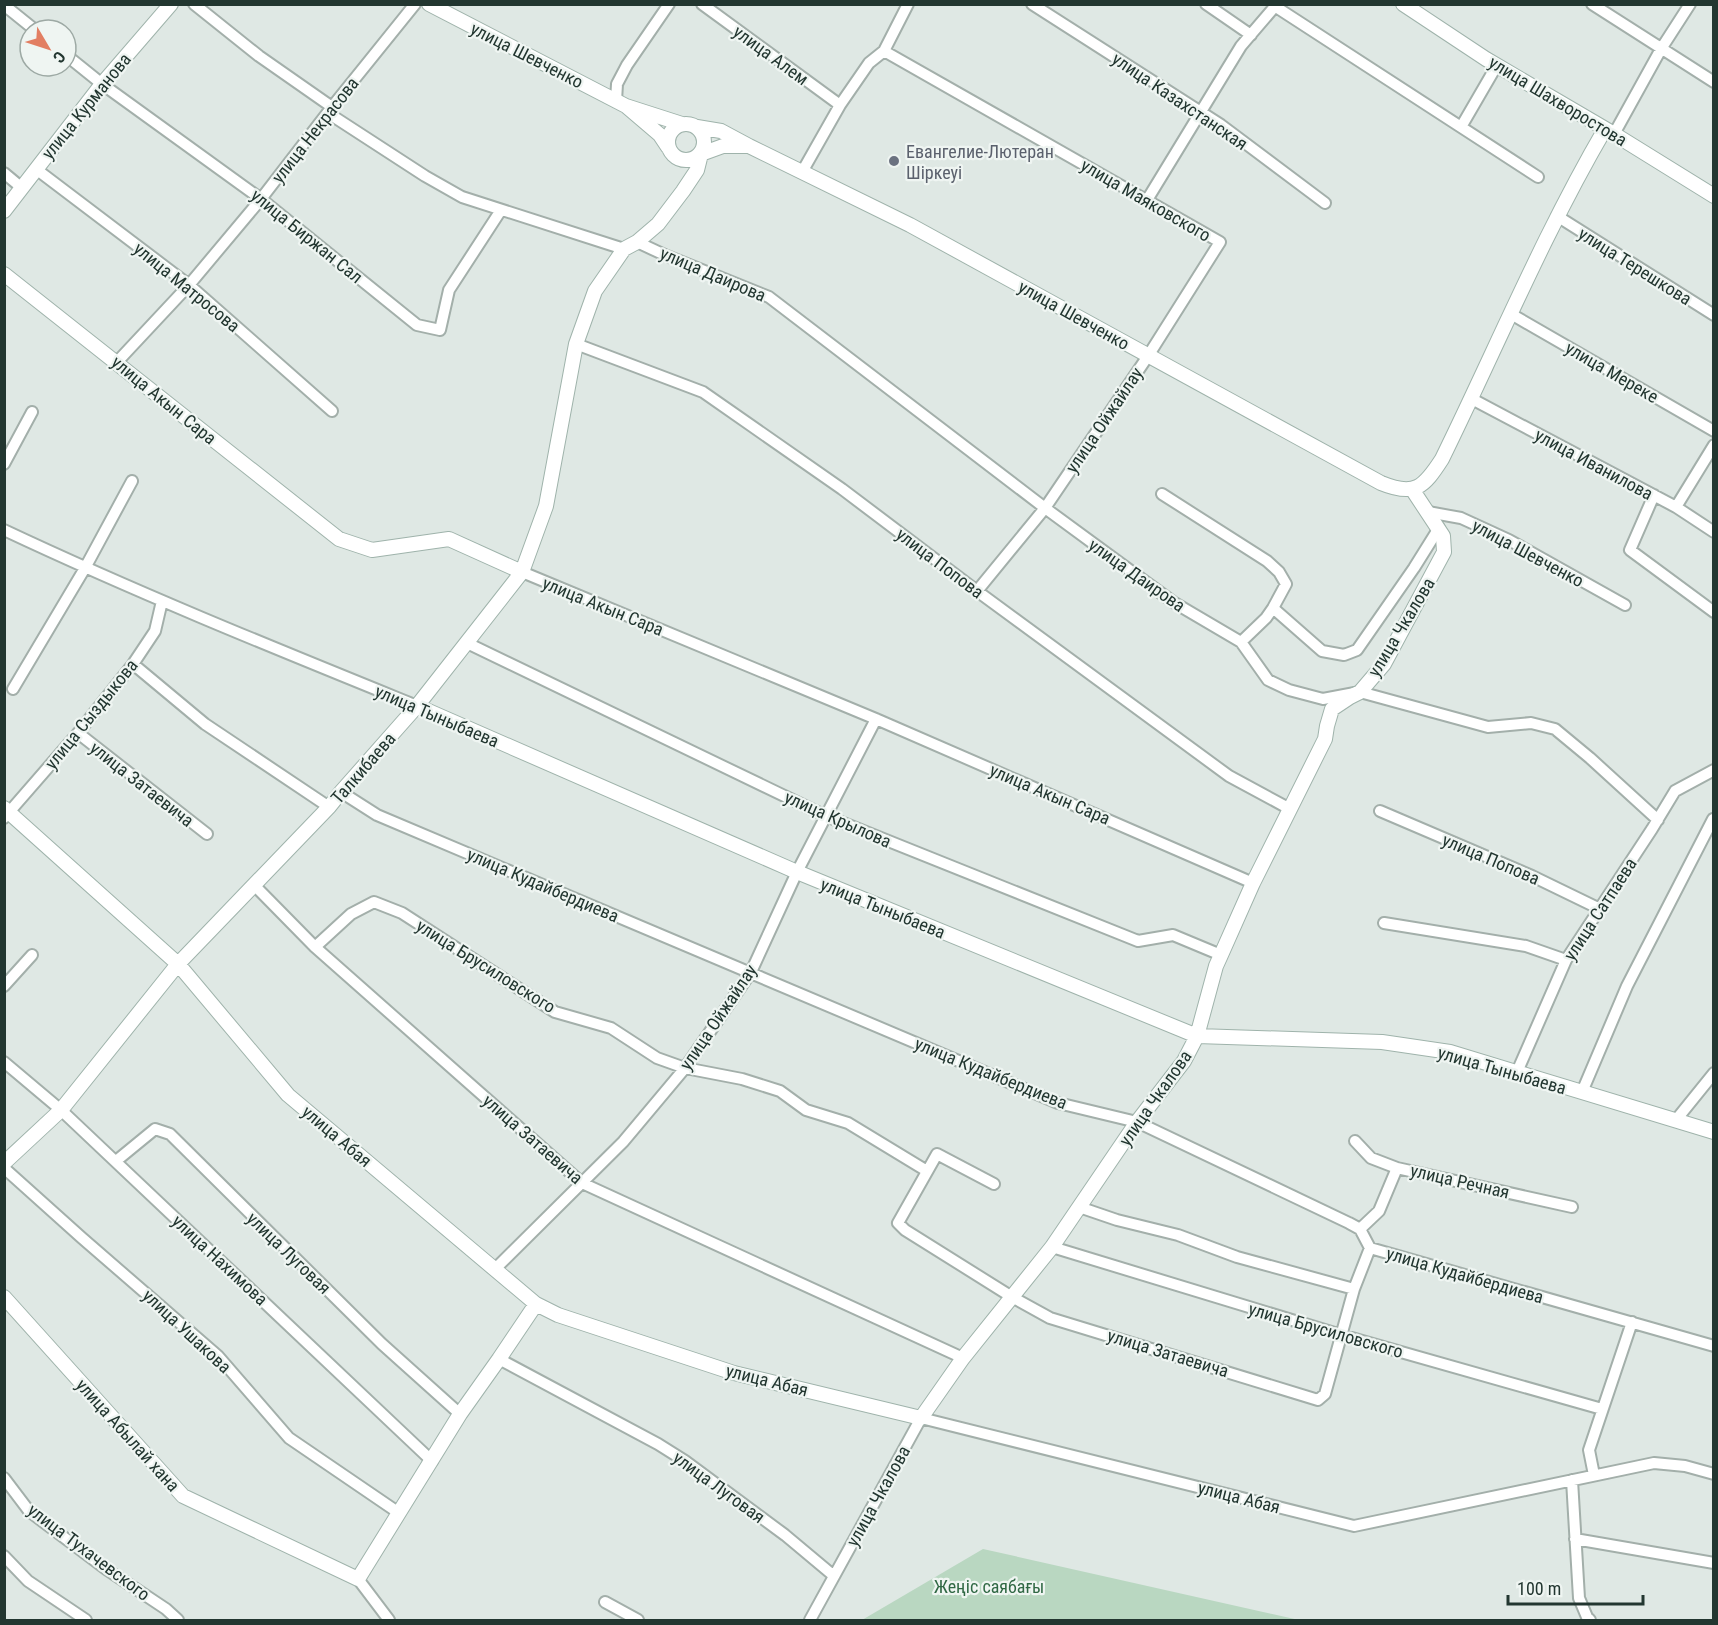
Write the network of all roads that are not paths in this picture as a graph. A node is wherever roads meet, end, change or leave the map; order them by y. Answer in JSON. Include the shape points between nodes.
{"nodes":[{"id":1,"x":171,"y":4,"type":"edge"},
{"id":2,"x":194,"y":4,"type":"edge"},
{"id":3,"x":415,"y":4,"type":"edge"},
{"id":4,"x":429,"y":4,"type":"edge"},
{"id":5,"x":669,"y":4,"type":"edge"},
{"id":6,"x":702,"y":4,"type":"edge"},
{"id":7,"x":908,"y":4,"type":"edge"},
{"id":8,"x":1032,"y":4,"type":"edge"},
{"id":9,"x":1206,"y":4,"type":"edge"},
{"id":10,"x":1403,"y":4,"type":"edge"},
{"id":11,"x":1592,"y":4,"type":"edge"},
{"id":12,"x":1690,"y":4,"type":"edge"},
{"id":13,"x":4,"y":5,"type":"edge"},
{"id":14,"x":1277,"y":6,"type":"edge"},
{"id":15,"x":20,"y":18,"type":"edge"},
{"id":16,"x":1251,"y":35,"type":"junction"},
{"id":17,"x":1661,"y":49,"type":"junction"},
{"id":18,"x":884,"y":51,"type":"junction"},
{"id":19,"x":78,"y":65,"type":"edge"},
{"id":20,"x":1497,"y":65,"type":"junction"},
{"id":21,"x":1713,"y":82,"type":"edge"},
{"id":22,"x":102,"y":84,"type":"junction"},
{"id":23,"x":621,"y":104,"type":"junction"},
{"id":24,"x":840,"y":105,"type":"junction"},
{"id":25,"x":330,"y":110,"type":"junction"},
{"id":26,"x":1201,"y":112,"type":"junction"},
{"id":27,"x":682,"y":124,"type":"junction"},
{"id":28,"x":698,"y":127,"type":"junction"},
{"id":29,"x":1461,"y":127,"type":"junction"},
{"id":30,"x":1610,"y":132,"type":"junction"},
{"id":31,"x":749,"y":146,"type":"junction"},
{"id":32,"x":672,"y":152,"type":"junction"},
{"id":33,"x":701,"y":154,"type":"junction"},
{"id":34,"x":36,"y":169,"type":"junction"},
{"id":35,"x":802,"y":172,"type":"junction"},
{"id":36,"x":4,"y":173,"type":"edge"},
{"id":37,"x":1538,"y":177,"type":"dead end"},
{"id":38,"x":21,"y":188,"type":"junction"},
{"id":39,"x":683,"y":191,"type":"junction"},
{"id":40,"x":1713,"y":196,"type":"edge"},
{"id":41,"x":261,"y":199,"type":"junction"},
{"id":42,"x":1148,"y":200,"type":"junction"},
{"id":43,"x":1325,"y":203,"type":"dead end"},
{"id":44,"x":501,"y":210,"type":"junction"},
{"id":45,"x":4,"y":211,"type":"edge"},
{"id":46,"x":1557,"y":216,"type":"junction"},
{"id":47,"x":637,"y":242,"type":"junction"},
{"id":48,"x":1220,"y":242,"type":"joint"},
{"id":49,"x":624,"y":249,"type":"junction"},
{"id":50,"x":4,"y":274,"type":"edge"},
{"id":51,"x":189,"y":285,"type":"junction"},
{"id":52,"x":1511,"y":314,"type":"junction"},
{"id":53,"x":1713,"y":315,"type":"edge"},
{"id":54,"x":576,"y":344,"type":"junction"},
{"id":55,"x":1148,"y":356,"type":"junction"},
{"id":56,"x":117,"y":362,"type":"junction"},
{"id":57,"x":1472,"y":399,"type":"junction"},
{"id":58,"x":332,"y":411,"type":"dead end"},
{"id":59,"x":32,"y":412,"type":"dead end"},
{"id":60,"x":1713,"y":431,"type":"edge"},
{"id":61,"x":1713,"y":445,"type":"edge"},
{"id":62,"x":4,"y":465,"type":"edge"},
{"id":63,"x":132,"y":481,"type":"dead end"},
{"id":64,"x":1412,"y":489,"type":"junction"},
{"id":65,"x":1162,"y":494,"type":"dead end"},
{"id":66,"x":1654,"y":495,"type":"junction"},
{"id":67,"x":1676,"y":507,"type":"junction"},
{"id":68,"x":1045,"y":508,"type":"junction"},
{"id":69,"x":1428,"y":512,"type":"junction"},
{"id":70,"x":1439,"y":528,"type":"junction"},
{"id":71,"x":4,"y":530,"type":"edge"},
{"id":72,"x":1713,"y":532,"type":"edge"},
{"id":73,"x":85,"y":568,"type":"junction"},
{"id":74,"x":522,"y":572,"type":"junction"},
{"id":75,"x":977,"y":591,"type":"junction"},
{"id":76,"x":162,"y":601,"type":"junction"},
{"id":77,"x":1625,"y":606,"type":"dead end"},
{"id":78,"x":1273,"y":608,"type":"junction"},
{"id":79,"x":1713,"y":612,"type":"edge"},
{"id":80,"x":1241,"y":642,"type":"junction"},
{"id":81,"x":467,"y":643,"type":"junction"},
{"id":82,"x":133,"y":664,"type":"junction"},
{"id":83,"x":13,"y":689,"type":"dead end"},
{"id":84,"x":1360,"y":692,"type":"junction"},
{"id":85,"x":417,"y":706,"type":"junction"},
{"id":86,"x":876,"y":719,"type":"junction"},
{"id":87,"x":78,"y":733,"type":"junction"},
{"id":88,"x":1713,"y":770,"type":"edge"},
{"id":89,"x":341,"y":792,"type":"junction"},
{"id":90,"x":329,"y":807,"type":"junction"},
{"id":91,"x":1290,"y":809,"type":"junction"},
{"id":92,"x":1380,"y":811,"type":"dead end"},
{"id":93,"x":6,"y":813,"type":"edge"},
{"id":94,"x":826,"y":816,"type":"junction"},
{"id":95,"x":1713,"y":819,"type":"edge"},
{"id":96,"x":1658,"y":820,"type":"junction"},
{"id":97,"x":207,"y":834,"type":"dead end"},
{"id":98,"x":797,"y":872,"type":"junction"},
{"id":99,"x":1253,"y":883,"type":"junction"},
{"id":100,"x":255,"y":886,"type":"junction"},
{"id":101,"x":1600,"y":909,"type":"junction"},
{"id":102,"x":1384,"y":923,"type":"dead end"},
{"id":103,"x":315,"y":947,"type":"junction"},
{"id":104,"x":32,"y":955,"type":"dead end"},
{"id":105,"x":1221,"y":955,"type":"junction"},
{"id":106,"x":1566,"y":960,"type":"junction"},
{"id":107,"x":178,"y":964,"type":"junction"},
{"id":108,"x":751,"y":972,"type":"junction"},
{"id":109,"x":4,"y":986,"type":"edge"},
{"id":110,"x":1197,"y":1036,"type":"junction"},
{"id":111,"x":4,"y":1062,"type":"edge"},
{"id":112,"x":685,"y":1068,"type":"junction"},
{"id":113,"x":1517,"y":1072,"type":"junction"},
{"id":114,"x":1713,"y":1073,"type":"edge"},
{"id":115,"x":1582,"y":1092,"type":"junction"},
{"id":116,"x":61,"y":1110,"type":"junction"},
{"id":117,"x":1676,"y":1120,"type":"junction"},
{"id":118,"x":1137,"y":1122,"type":"junction"},
{"id":119,"x":1713,"y":1132,"type":"edge"},
{"id":120,"x":1355,"y":1141,"type":"dead end"},
{"id":121,"x":116,"y":1161,"type":"junction"},
{"id":122,"x":4,"y":1163,"type":"edge"},
{"id":123,"x":4,"y":1168,"type":"edge"},
{"id":124,"x":1397,"y":1168,"type":"junction"},
{"id":125,"x":927,"y":1171,"type":"junction"},
{"id":126,"x":582,"y":1183,"type":"junction"},
{"id":127,"x":994,"y":1184,"type":"dead end"},
{"id":128,"x":1079,"y":1207,"type":"junction"},
{"id":129,"x":1572,"y":1207,"type":"dead end"},
{"id":130,"x":1360,"y":1229,"type":"junction"},
{"id":131,"x":1052,"y":1247,"type":"junction"},
{"id":132,"x":1370,"y":1248,"type":"junction"},
{"id":133,"x":495,"y":1269,"type":"junction"},
{"id":134,"x":1354,"y":1289,"type":"junction"},
{"id":135,"x":4,"y":1297,"type":"edge"},
{"id":136,"x":1012,"y":1297,"type":"junction"},
{"id":137,"x":536,"y":1304,"type":"junction"},
{"id":138,"x":1632,"y":1323,"type":"junction"},
{"id":139,"x":1341,"y":1335,"type":"junction"},
{"id":140,"x":1713,"y":1346,"type":"edge"},
{"id":141,"x":963,"y":1358,"type":"junction"},
{"id":142,"x":499,"y":1359,"type":"junction"},
{"id":143,"x":1602,"y":1409,"type":"junction"},
{"id":144,"x":460,"y":1414,"type":"junction"},
{"id":145,"x":921,"y":1418,"type":"junction"},
{"id":146,"x":432,"y":1461,"type":"junction"},
{"id":147,"x":1713,"y":1474,"type":"edge"},
{"id":148,"x":1594,"y":1475,"type":"junction"},
{"id":149,"x":4,"y":1478,"type":"edge"},
{"id":150,"x":1572,"y":1480,"type":"junction"},
{"id":151,"x":399,"y":1513,"type":"junction"},
{"id":152,"x":1575,"y":1539,"type":"junction"},
{"id":153,"x":4,"y":1556,"type":"edge"},
{"id":154,"x":1713,"y":1563,"type":"edge"},
{"id":155,"x":834,"y":1576,"type":"junction"},
{"id":156,"x":358,"y":1578,"type":"junction"},
{"id":157,"x":605,"y":1602,"type":"dead end"},
{"id":158,"x":86,"y":1620,"type":"edge"},
{"id":159,"x":178,"y":1620,"type":"edge"},
{"id":160,"x":390,"y":1620,"type":"edge"},
{"id":161,"x":638,"y":1620,"type":"edge"},
{"id":162,"x":810,"y":1620,"type":"edge"},
{"id":163,"x":1590,"y":1620,"type":"edge"}],
"edges":[{"from":1,"to":22,"type":"street","name":"улица Курманова"},
{"from":2,"to":25,"type":"street"},
{"from":3,"to":25,"type":"street","name":"улица Некрасова"},
{"from":4,"to":23,"type":"street","name":"улица Шевченко"},
{"from":5,"to":23,"type":"street","via":[[616,84]]},
{"from":6,"to":24,"type":"street","name":"улица Алем"},
{"from":7,"to":18,"type":"street"},
{"from":8,"to":26,"type":"street","name":"улица Казахстанская"},
{"from":9,"to":16,"type":"street"},
{"from":10,"to":20,"type":"street","name":"улица Шахворостова"},
{"from":11,"to":17,"type":"street"},
{"from":12,"to":17,"type":"street"},
{"from":13,"to":15,"type":"street"},
{"from":14,"to":16,"type":"street"},
{"from":14,"to":29,"type":"street"},
{"from":16,"to":26,"type":"street"},
{"from":17,"to":21,"type":"street"},
{"from":17,"to":30,"type":"street"},
{"from":18,"to":24,"type":"street","via":[[869,63]]},
{"from":18,"to":42,"type":"street","name":"улица Маяковского"},
{"from":19,"to":22,"type":"street","name":"улица Биржан Сал"},
{"from":20,"to":29,"type":"street"},
{"from":20,"to":30,"type":"street","name":"улица Шахворостова"},
{"from":22,"to":34,"type":"street","name":"улица Курманова"},
{"from":22,"to":41,"type":"street","name":"улица Биржан Сал"},
{"from":23,"to":27,"type":"street"},
{"from":23,"to":32,"type":"street","via":[[660,135]]},
{"from":24,"to":35,"type":"street"},
{"from":25,"to":41,"type":"street","name":"улица Некрасова"},
{"from":25,"to":44,"type":"street","via":[[425,176],[462,197]]},
{"from":26,"to":42,"type":"street"},
{"from":26,"to":43,"type":"street","name":"улица Казахстанская"},
{"from":27,"to":28,"type":"street"},
{"from":27,"to":32,"type":"street","via":[[672,130],[668,141]]},
{"from":28,"to":31,"type":"street","name":"улица Шевченко","via":[[721,131]]},
{"from":28,"to":33,"type":"street","via":[[704,137]]},
{"from":29,"to":37,"type":"street"},
{"from":30,"to":40,"type":"street","name":"улица Шахворостова"},
{"from":30,"to":46,"type":"street","via":[[1586,162]]},
{"from":31,"to":33,"type":"street","via":[[723,146]]},
{"from":31,"to":35,"type":"street","name":"улица Шевченко"},
{"from":32,"to":33,"type":"street","via":[[681,160],[692,160]]},
{"from":32,"to":39,"type":"street","via":[[684,173]]},
{"from":33,"to":39,"type":"street","name":"Талкибаева","via":[[697,170]]},
{"from":34,"to":38,"type":"street","name":"улица Курманова"},
{"from":34,"to":51,"type":"street","name":"улица Матросова"},
{"from":35,"to":55,"type":"street","name":"улица Шевченко","via":[[910,225]]},
{"from":36,"to":38,"type":"street"},
{"from":38,"to":45,"type":"street","name":"улица Курманова"},
{"from":39,"to":47,"type":"street","name":"Талкибаева","via":[[658,224]]},
{"from":41,"to":44,"type":"street","name":"улица Биржан Сал","via":[[417,325],[440,330],[449,290]]},
{"from":41,"to":51,"type":"street","name":"улица Некрасова"},
{"from":42,"to":48,"type":"street","name":"улица Маяковского"},
{"from":44,"to":49,"type":"street"},
{"from":46,"to":52,"type":"street"},
{"from":46,"to":53,"type":"street","name":"улица Терешкова"},
{"from":47,"to":49,"type":"street","name":"Талкибаева"},
{"from":47,"to":68,"type":"street","name":"улица Даирова","via":[[769,297]]},
{"from":48,"to":55,"type":"street","name":"улица Ойжайлау"},
{"from":49,"to":54,"type":"street","name":"Талкибаева","via":[[595,291]]},
{"from":50,"to":56,"type":"street","name":"улица Акын Сара"},
{"from":51,"to":56,"type":"street","name":"улица Некрасова"},
{"from":51,"to":58,"type":"street","name":"улица Матросова"},
{"from":52,"to":57,"type":"street"},
{"from":52,"to":60,"type":"street","name":"улица Мереке"},
{"from":54,"to":74,"type":"street","name":"Талкибаева","via":[[546,506]]},
{"from":54,"to":75,"type":"street","name":"улица Попова","via":[[703,393],[842,489]]},
{"from":55,"to":64,"type":"street","name":"улица Шевченко","via":[[1371,478],[1397,490]]},
{"from":55,"to":68,"type":"street","name":"улица Ойжайлау"},
{"from":56,"to":74,"type":"street","name":"улица Акын Сара","via":[[339,539],[372,550],[449,539]]},
{"from":57,"to":64,"type":"street","via":[[1430,478]]},
{"from":57,"to":66,"type":"street","name":"улица Иванилова"},
{"from":59,"to":62,"type":"street"},
{"from":61,"to":67,"type":"street"},
{"from":63,"to":73,"type":"street"},
{"from":64,"to":69,"type":"street","name":"улица Чкалова"},
{"from":65,"to":78,"type":"street","via":[[1279,572],[1286,584]]},
{"from":66,"to":67,"type":"street","name":"улица Иванилова"},
{"from":66,"to":79,"type":"street","via":[[1630,550]]},
{"from":67,"to":72,"type":"street","name":"улица Иванилова"},
{"from":68,"to":75,"type":"street","name":"улица Ойжайлау"},
{"from":68,"to":80,"type":"street","name":"улица Даирова","via":[[1173,602]]},
{"from":69,"to":70,"type":"street","name":"улица Чкалова"},
{"from":69,"to":77,"type":"street","name":"улица Шевченко","via":[[1461,518],[1509,540]]},
{"from":70,"to":78,"type":"street","via":[[1357,650],[1344,655],[1322,651]]},
{"from":70,"to":84,"type":"street","name":"улица Чкалова","via":[[1444,552],[1384,664]]},
{"from":71,"to":73,"type":"street","name":"улица Тыныбаева"},
{"from":73,"to":76,"type":"street","name":"улица Тыныбаева"},
{"from":73,"to":83,"type":"street"},
{"from":74,"to":81,"type":"street","name":"Талкибаева"},
{"from":74,"to":86,"type":"street","name":"улица Акын Сара"},
{"from":75,"to":91,"type":"street","name":"улица Попова","via":[[1229,776]]},
{"from":76,"to":82,"type":"street","name":"улица Сыздыкова","via":[[155,631]]},
{"from":76,"to":85,"type":"street","name":"улица Тыныбаева"},
{"from":78,"to":80,"type":"street"},
{"from":80,"to":84,"type":"street","name":"улица Даирова","via":[[1268,680],[1289,690],[1323,699]]},
{"from":81,"to":85,"type":"street","name":"Талкибаева"},
{"from":81,"to":94,"type":"street","name":"улица Крылова"},
{"from":82,"to":87,"type":"street","name":"улица Сыздыкова"},
{"from":82,"to":90,"type":"street","via":[[205,724]]},
{"from":84,"to":91,"type":"street","name":"улица Чкалова","via":[[1332,709],[1325,739]]},
{"from":84,"to":96,"type":"street","name":"улица Даирова","via":[[1488,727],[1530,723],[1555,729]]},
{"from":85,"to":89,"type":"street","name":"Талкибаева"},
{"from":85,"to":98,"type":"street","name":"улица Тыныбаева"},
{"from":86,"to":94,"type":"street","name":"улица Ойжайлау"},
{"from":86,"to":99,"type":"street","name":"улица Акын Сара"},
{"from":87,"to":93,"type":"street","name":"улица Сыздыкова"},
{"from":87,"to":97,"type":"street","name":"улица Затаевича"},
{"from":88,"to":96,"type":"street","name":"улица Сатпаева","via":[[1675,791]]},
{"from":89,"to":90,"type":"street","name":"Талкибаева"},
{"from":89,"to":108,"type":"street","name":"улица Кудайбердиева","via":[[377,815]]},
{"from":90,"to":100,"type":"street","name":"Талкибаева"},
{"from":91,"to":99,"type":"street","name":"улица Чкалова"},
{"from":92,"to":101,"type":"street","name":"улица Попова"},
{"from":93,"to":107,"type":"street","name":"улица Абая"},
{"from":94,"to":98,"type":"street","name":"улица Ойжайлау"},
{"from":94,"to":105,"type":"street","name":"улица Крылова","via":[[1138,941],[1173,935]]},
{"from":95,"to":115,"type":"street","via":[[1627,986]]},
{"from":96,"to":101,"type":"street","name":"улица Сатпаева"},
{"from":98,"to":108,"type":"street","name":"улица Ойжайлау"},
{"from":98,"to":110,"type":"street","name":"улица Тыныбаева"},
{"from":99,"to":105,"type":"street","name":"улица Чкалова"},
{"from":100,"to":103,"type":"street","name":"улица Затаевича"},
{"from":100,"to":107,"type":"street","name":"Талкибаева"},
{"from":101,"to":106,"type":"street","name":"улица Сатпаева"},
{"from":102,"to":106,"type":"street","via":[[1526,946]]},
{"from":103,"to":112,"type":"street","name":"улица Брусиловского","via":[[351,914],[374,902],[402,913],[555,1012],[611,1028],[657,1058]]},
{"from":103,"to":126,"type":"street","name":"улица Затаевича"},
{"from":104,"to":109,"type":"street"},
{"from":105,"to":110,"type":"street","name":"улица Чкалова"},
{"from":106,"to":113,"type":"street","name":"улица Сатпаева"},
{"from":107,"to":116,"type":"street","name":"Талкибаева"},
{"from":107,"to":133,"type":"street","name":"улица Абая","via":[[288,1095]]},
{"from":108,"to":112,"type":"street","name":"улица Ойжайлау"},
{"from":108,"to":118,"type":"street","name":"улица Кудайбердиева","via":[[1058,1103]]},
{"from":110,"to":113,"type":"street","name":"улица Тыныбаева","via":[[1382,1042],[1450,1052]]},
{"from":110,"to":118,"type":"street","name":"улица Чкалова","via":[[1184,1061]]},
{"from":111,"to":116,"type":"street","name":"улица Нахимова"},
{"from":112,"to":125,"type":"street","name":"улица Брусиловского","via":[[780,1091],[806,1110],[848,1123]]},
{"from":112,"to":126,"type":"street","name":"улица Ойжайлау","via":[[623,1142]]},
{"from":113,"to":115,"type":"street","name":"улица Тыныбаева"},
{"from":114,"to":117,"type":"street"},
{"from":115,"to":117,"type":"street","name":"улица Тыныбаева"},
{"from":116,"to":121,"type":"street","name":"улица Нахимова"},
{"from":116,"to":122,"type":"street","name":"Талкибаева"},
{"from":117,"to":119,"type":"street","name":"улица Тыныбаева"},
{"from":118,"to":128,"type":"street","name":"улица Чкалова"},
{"from":118,"to":130,"type":"street","name":"улица Кудайбердиева"},
{"from":120,"to":124,"type":"street","name":"улица Речная","via":[[1371,1158]]},
{"from":121,"to":144,"type":"street","name":"улица Луговая","via":[[155,1129],[170,1134],[382,1344]]},
{"from":121,"to":146,"type":"street","name":"улица Нахимова"},
{"from":123,"to":151,"type":"street","name":"улица Ушакова","via":[[218,1356],[289,1438]]},
{"from":124,"to":129,"type":"street","name":"улица Речная"},
{"from":124,"to":130,"type":"street","via":[[1379,1211]]},
{"from":125,"to":127,"type":"street","via":[[937,1154]]},
{"from":125,"to":136,"type":"street","via":[[898,1223]]},
{"from":126,"to":133,"type":"street","name":"улица Ойжайлау"},
{"from":126,"to":141,"type":"street","name":"улица Затаевича"},
{"from":128,"to":131,"type":"street","name":"улица Чкалова"},
{"from":128,"to":134,"type":"street"},
{"from":130,"to":132,"type":"street","name":"улица Кудайбердиева"},
{"from":131,"to":136,"type":"street","name":"улица Чкалова"},
{"from":131,"to":139,"type":"street","name":"улица Брусиловского"},
{"from":132,"to":134,"type":"street"},
{"from":132,"to":138,"type":"street","name":"улица Кудайбердиева"},
{"from":133,"to":137,"type":"street","name":"улица Абая"},
{"from":134,"to":139,"type":"street"},
{"from":135,"to":156,"type":"street","name":"улица Абылай хана","via":[[183,1496]]},
{"from":136,"to":139,"type":"street","name":"улица Затаевича","via":[[1050,1318],[1318,1400],[1325,1394]]},
{"from":136,"to":141,"type":"street","name":"улица Чкалова"},
{"from":137,"to":142,"type":"street"},
{"from":137,"to":145,"type":"street","name":"улица Абая","via":[[558,1315],[734,1373]]},
{"from":138,"to":140,"type":"street","name":"улица Кудайбердиева"},
{"from":138,"to":143,"type":"street"},
{"from":139,"to":143,"type":"street","name":"улица Брусиловского"},
{"from":141,"to":145,"type":"street","name":"улица Чкалова"},
{"from":142,"to":144,"type":"street"},
{"from":142,"to":155,"type":"street","name":"улица Луговая","via":[[685,1461]]},
{"from":143,"to":148,"type":"street","via":[[1589,1450]]},
{"from":144,"to":146,"type":"street"},
{"from":145,"to":150,"type":"street","name":"улица Абая","via":[[1354,1526]]},
{"from":145,"to":155,"type":"street","name":"улица Чкалова"},
{"from":146,"to":151,"type":"street"},
{"from":147,"to":148,"type":"street","name":"улица Абая","via":[[1654,1463]]},
{"from":148,"to":150,"type":"street","name":"улица Абая"},
{"from":149,"to":159,"type":"street","name":"улица Тухачевского","via":[[29,1511]]},
{"from":150,"to":152,"type":"street"},
{"from":151,"to":156,"type":"street"},
{"from":152,"to":154,"type":"street"},
{"from":152,"to":163,"type":"street","via":[[1579,1598]]},
{"from":153,"to":158,"type":"street","via":[[28,1581]]},
{"from":155,"to":162,"type":"street","name":"улица Чкалова"},
{"from":156,"to":160,"type":"street","name":"улица Абылай хана"},
{"from":157,"to":161,"type":"street"}]}
